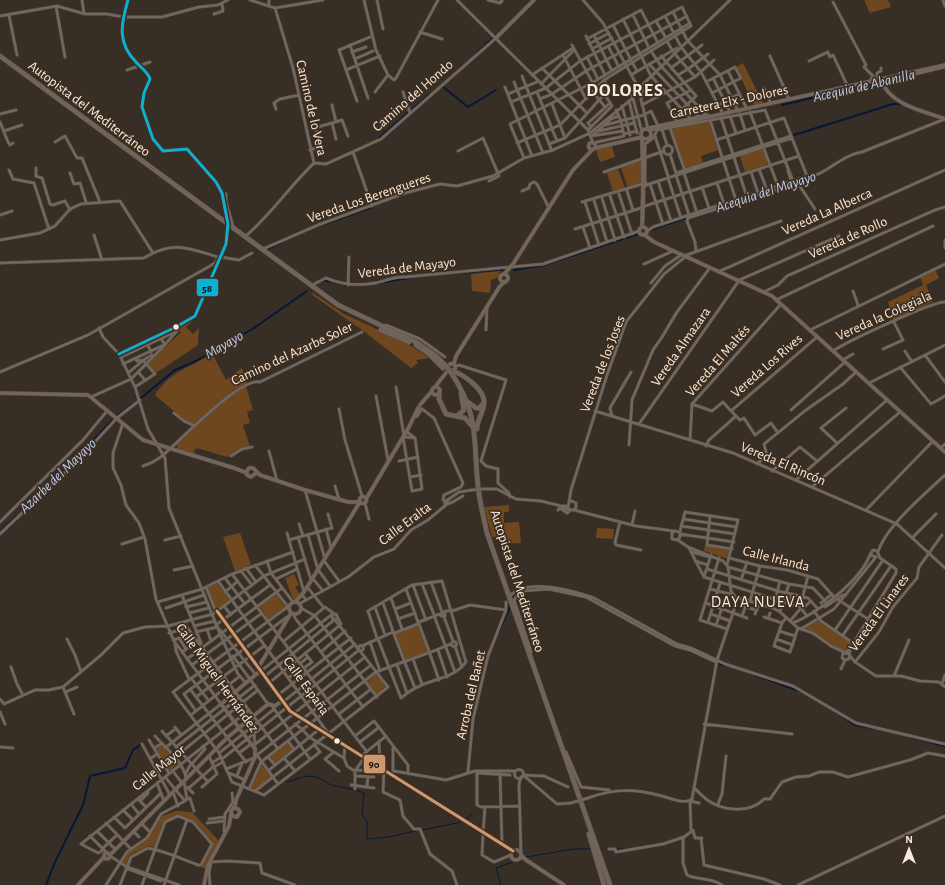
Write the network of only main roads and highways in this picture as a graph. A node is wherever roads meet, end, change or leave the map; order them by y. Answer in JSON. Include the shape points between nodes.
{"nodes":[{"id":1,"x":534,"y":0,"type":"edge"},
{"id":2,"x":496,"y":38,"type":"road end"},
{"id":3,"x":0,"y":56,"type":"edge"},
{"id":4,"x":0,"y":60,"type":"edge"},
{"id":5,"x":945,"y":66,"type":"edge"},
{"id":6,"x":880,"y":81,"type":"junction"},
{"id":7,"x":945,"y":119,"type":"edge"},
{"id":8,"x":658,"y":127,"type":"junction"},
{"id":9,"x":648,"y":129,"type":"junction"},
{"id":10,"x":653,"y":134,"type":"junction"},
{"id":11,"x":641,"y":135,"type":"junction"},
{"id":12,"x":646,"y":226,"type":"junction"},
{"id":13,"x":645,"y":234,"type":"junction"},
{"id":14,"x":506,"y":276,"type":"junction"},
{"id":15,"x":503,"y":281,"type":"junction"},
{"id":16,"x":451,"y":369,"type":"junction"},
{"id":17,"x":436,"y":392,"type":"junction"},
{"id":18,"x":0,"y":393,"type":"edge"},
{"id":19,"x":461,"y":394,"type":"junction"},
{"id":20,"x":467,"y":401,"type":"junction"},
{"id":21,"x":484,"y":403,"type":"junction"},
{"id":22,"x":456,"y":416,"type":"junction"},
{"id":23,"x":472,"y":426,"type":"junction"},
{"id":24,"x":477,"y":446,"type":"junction"},
{"id":25,"x":945,"y":452,"type":"edge"},
{"id":26,"x":247,"y":471,"type":"junction"},
{"id":27,"x":255,"y":474,"type":"junction"},
{"id":28,"x":362,"y":500,"type":"junction"},
{"id":29,"x":325,"y":561,"type":"junction"},
{"id":30,"x":312,"y":580,"type":"junction"},
{"id":31,"x":304,"y":594,"type":"junction"},
{"id":32,"x":509,"y":605,"type":"junction"},
{"id":33,"x":260,"y":671,"type":"junction"},
{"id":34,"x":283,"y":701,"type":"junction"},
{"id":35,"x":239,"y":728,"type":"junction"},
{"id":36,"x":238,"y":796,"type":"junction"},
{"id":37,"x":239,"y":809,"type":"junction"},
{"id":38,"x":231,"y":810,"type":"junction"},
{"id":39,"x":236,"y":817,"type":"junction"},
{"id":40,"x":229,"y":826,"type":"junction"},
{"id":41,"x":588,"y":830,"type":"junction"},
{"id":42,"x":482,"y":833,"type":"junction"},
{"id":43,"x":513,"y":854,"type":"junction"},
{"id":44,"x":521,"y":854,"type":"junction"},
{"id":45,"x":519,"y":859,"type":"junction"},
{"id":46,"x":526,"y":860,"type":"junction"},
{"id":47,"x":83,"y":883,"type":"edge"},
{"id":48,"x":78,"y":885,"type":"edge"},
{"id":49,"x":205,"y":885,"type":"edge"},
{"id":50,"x":564,"y":885,"type":"edge"},
{"id":51,"x":604,"y":885,"type":"edge"},
{"id":52,"x":608,"y":885,"type":"edge"}],
"edges":[{"from":1,"to":2,"type":"main road"},
{"from":3,"to":16,"type":"highway","name":"Autopista del Mediterráneo","via":[[338,305],[416,342]]},
{"from":4,"to":16,"type":"highway","name":"Autopista del Mediterráneo","via":[[336,307],[415,345]]},
{"from":5,"to":6,"type":"main road","name":"Carretera Elx - Dolores"},
{"from":6,"to":7,"type":"main road","via":[[902,103]]},
{"from":6,"to":8,"type":"main road","name":"Carretera Elx - Dolores","via":[[739,113]]},
{"from":8,"to":9,"type":"main road","name":"Carretera Elx - Dolores"},
{"from":8,"to":10,"type":"main road","name":"Carretera Elx - Dolores"},
{"from":9,"to":10,"type":"main road"},
{"from":9,"to":11,"type":"main road","name":"Carretera Elx - Dolores"},
{"from":10,"to":11,"type":"main road","name":"Carretera Elx - Dolores","via":[[650,137]]},
{"from":11,"to":12,"type":"main road"},
{"from":11,"to":14,"type":"main road","via":[[593,143]]},
{"from":12,"to":13,"type":"main road"},
{"from":12,"to":13,"type":"main road","via":[[639,231]]},
{"from":13,"to":25,"type":"main road","via":[[650,240],[776,300]]},
{"from":14,"to":15,"type":"main road","via":[[508,280]]},
{"from":14,"to":15,"type":"main road","via":[[501,277]]},
{"from":15,"to":16,"type":"main road"},
{"from":15,"to":16,"type":"main road","via":[[456,356]]},
{"from":16,"to":17,"type":"main road"},
{"from":16,"to":19,"type":"highway","name":"Autopista del Mediterráneo"},
{"from":16,"to":20,"type":"highway","name":"Autopista del Mediterráneo"},
{"from":16,"to":21,"type":"highway","via":[[481,392]]},
{"from":17,"to":22,"type":"highway","via":[[446,414]]},
{"from":17,"to":28,"type":"main road","via":[[421,408]]},
{"from":18,"to":26,"type":"main road","via":[[85,394],[143,440]]},
{"from":19,"to":22,"type":"highway","via":[[464,410]]},
{"from":19,"to":23,"type":"highway","name":"Autopista del Mediterráneo"},
{"from":20,"to":21,"type":"highway","via":[[476,408]]},
{"from":20,"to":24,"type":"highway","name":"Autopista del Mediterráneo"},
{"from":21,"to":24,"type":"highway","via":[[477,424]]},
{"from":22,"to":23,"type":"highway","via":[[466,419]]},
{"from":23,"to":32,"type":"highway","name":"Autopista del Mediterráneo","via":[[477,499],[484,532]]},
{"from":24,"to":32,"type":"highway","name":"Autopista del Mediterráneo","via":[[479,494],[483,516]]},
{"from":26,"to":27,"type":"main road","via":[[249,476]]},
{"from":26,"to":27,"type":"main road","via":[[253,468]]},
{"from":27,"to":28,"type":"main road","via":[[341,500]]},
{"from":28,"to":29,"type":"main road"},
{"from":28,"to":29,"type":"main road"},
{"from":29,"to":30,"type":"main road"},
{"from":30,"to":31,"type":"main road"},
{"from":30,"to":31,"type":"main road"},
{"from":31,"to":33,"type":"main road","via":[[258,667]]},
{"from":32,"to":41,"type":"highway","name":"Autopista del Mediterráneo"},
{"from":32,"to":52,"type":"highway","name":"Autopista del Mediterráneo"},
{"from":33,"to":34,"type":"main road"},
{"from":33,"to":35,"type":"main road","name":"Calle Miguel Hernández","via":[[221,704]]},
{"from":34,"to":35,"type":"main road","via":[[253,716]]},
{"from":34,"to":42,"type":"main road","via":[[294,713]]},
{"from":35,"to":36,"type":"main road","name":"Calle Miguel Hernández","via":[[253,746],[256,756]]},
{"from":35,"to":47,"type":"main road","via":[[123,840]]},
{"from":36,"to":37,"type":"main road"},
{"from":36,"to":38,"type":"main road"},
{"from":37,"to":38,"type":"main road"},
{"from":37,"to":39,"type":"main road","via":[[240,814]]},
{"from":38,"to":39,"type":"main road"},
{"from":38,"to":40,"type":"main road"},
{"from":39,"to":40,"type":"main road"},
{"from":40,"to":49,"type":"main road","via":[[211,860]]},
{"from":41,"to":51,"type":"highway"},
{"from":41,"to":52,"type":"highway","name":"Autopista del Mediterráneo"},
{"from":42,"to":43,"type":"main road"},
{"from":42,"to":43,"type":"main road","via":[[502,844]]},
{"from":43,"to":44,"type":"main road"},
{"from":43,"to":45,"type":"main road"},
{"from":44,"to":45,"type":"main road"},
{"from":44,"to":46,"type":"main road"},
{"from":45,"to":46,"type":"main road"},
{"from":46,"to":50,"type":"main road"},
{"from":47,"to":48,"type":"main road"}]}
